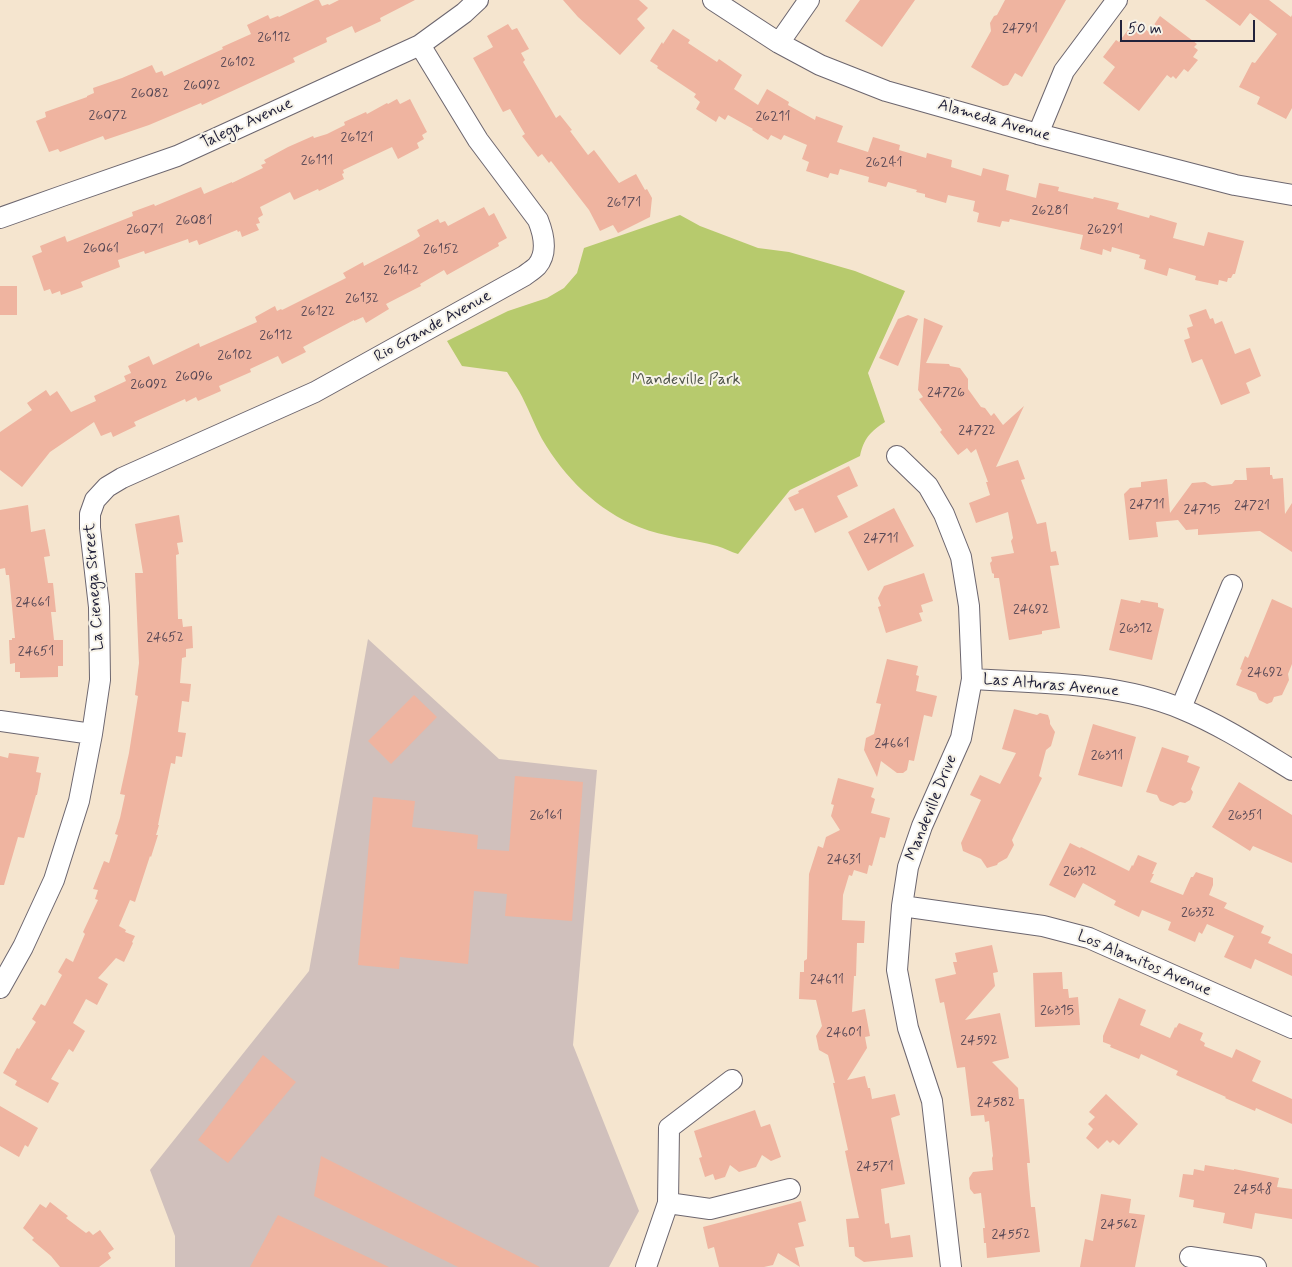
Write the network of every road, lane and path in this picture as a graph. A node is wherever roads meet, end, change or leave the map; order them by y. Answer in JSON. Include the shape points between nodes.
{"nodes":[{"id":1,"x":478,"y":0,"type":"edge"},
{"id":2,"x":714,"y":0,"type":"edge"},
{"id":3,"x":809,"y":0,"type":"edge"},
{"id":4,"x":1117,"y":0,"type":"edge"},
{"id":5,"x":779,"y":43,"type":"junction"},
{"id":6,"x":420,"y":45,"type":"junction"},
{"id":7,"x":1038,"y":134,"type":"junction"},
{"id":8,"x":1292,"y":195,"type":"edge"},
{"id":9,"x":0,"y":218,"type":"edge"},
{"id":10,"x":897,"y":456,"type":"dead end"},
{"id":11,"x":94,"y":500,"type":"joint"},
{"id":12,"x":1232,"y":586,"type":"dead end"},
{"id":13,"x":972,"y":679,"type":"junction"},
{"id":14,"x":1181,"y":708,"type":"junction"},
{"id":15,"x":0,"y":721,"type":"edge"},
{"id":16,"x":92,"y":734,"type":"junction"},
{"id":17,"x":1292,"y":770,"type":"edge"},
{"id":18,"x":902,"y":906,"type":"junction"},
{"id":19,"x":0,"y":988,"type":"edge"},
{"id":20,"x":1292,"y":1028,"type":"edge"},
{"id":21,"x":732,"y":1080,"type":"dead end"},
{"id":22,"x":790,"y":1189,"type":"dead end"},
{"id":23,"x":668,"y":1203,"type":"junction"},
{"id":24,"x":1190,"y":1256,"type":"dead end"},
{"id":25,"x":647,"y":1267,"type":"edge"},
{"id":26,"x":951,"y":1267,"type":"edge"},
{"id":27,"x":1256,"y":1267,"type":"edge"}],
"edges":[{"from":1,"to":6,"type":"street","name":"Talega Avenue"},
{"from":2,"to":5,"type":"street","name":"Alameda Avenue"},
{"from":3,"to":5,"type":"street"},
{"from":4,"to":7,"type":"street","via":[[1064,71]]},
{"from":5,"to":7,"type":"street","name":"Alameda Avenue","via":[[820,65],[886,91]]},
{"from":6,"to":9,"type":"street","name":"Talega Avenue","via":[[177,156]]},
{"from":6,"to":11,"type":"street","name":"Rio Grande Avenue","via":[[478,140],[538,220],[544,250],[538,265],[524,276],[315,392],[122,478]]},
{"from":7,"to":8,"type":"street","name":"Alameda Avenue","via":[[1235,185]]},
{"from":10,"to":13,"type":"street","name":"Mandeville Drive","via":[[928,486],[944,514],[961,557],[969,606]]},
{"from":11,"to":16,"type":"street","name":"La Cienega Street","via":[[90,528],[99,607],[100,680]]},
{"from":12,"to":14,"type":"street"},
{"from":13,"to":14,"type":"street","name":"Las Alturas Avenue","via":[[1092,686],[1136,694]]},
{"from":13,"to":18,"type":"street","name":"Mandeville Drive","via":[[961,738],[922,826],[908,867]]},
{"from":14,"to":17,"type":"street","name":"Las Alturas Avenue","via":[[1221,727]]},
{"from":15,"to":16,"type":"street"},
{"from":16,"to":19,"type":"street","name":"La Cienega Street","via":[[79,801],[54,880]]},
{"from":18,"to":20,"type":"street","name":"Los Alamitos Avenue","via":[[1043,926],[1089,938]]},
{"from":18,"to":26,"type":"street","name":"Mandeville Drive","via":[[897,970],[908,1028],[932,1101]]},
{"from":21,"to":23,"type":"street","via":[[669,1128]]},
{"from":22,"to":23,"type":"street","via":[[710,1209]]},
{"from":23,"to":25,"type":"street"},
{"from":24,"to":27,"type":"street"}]}
